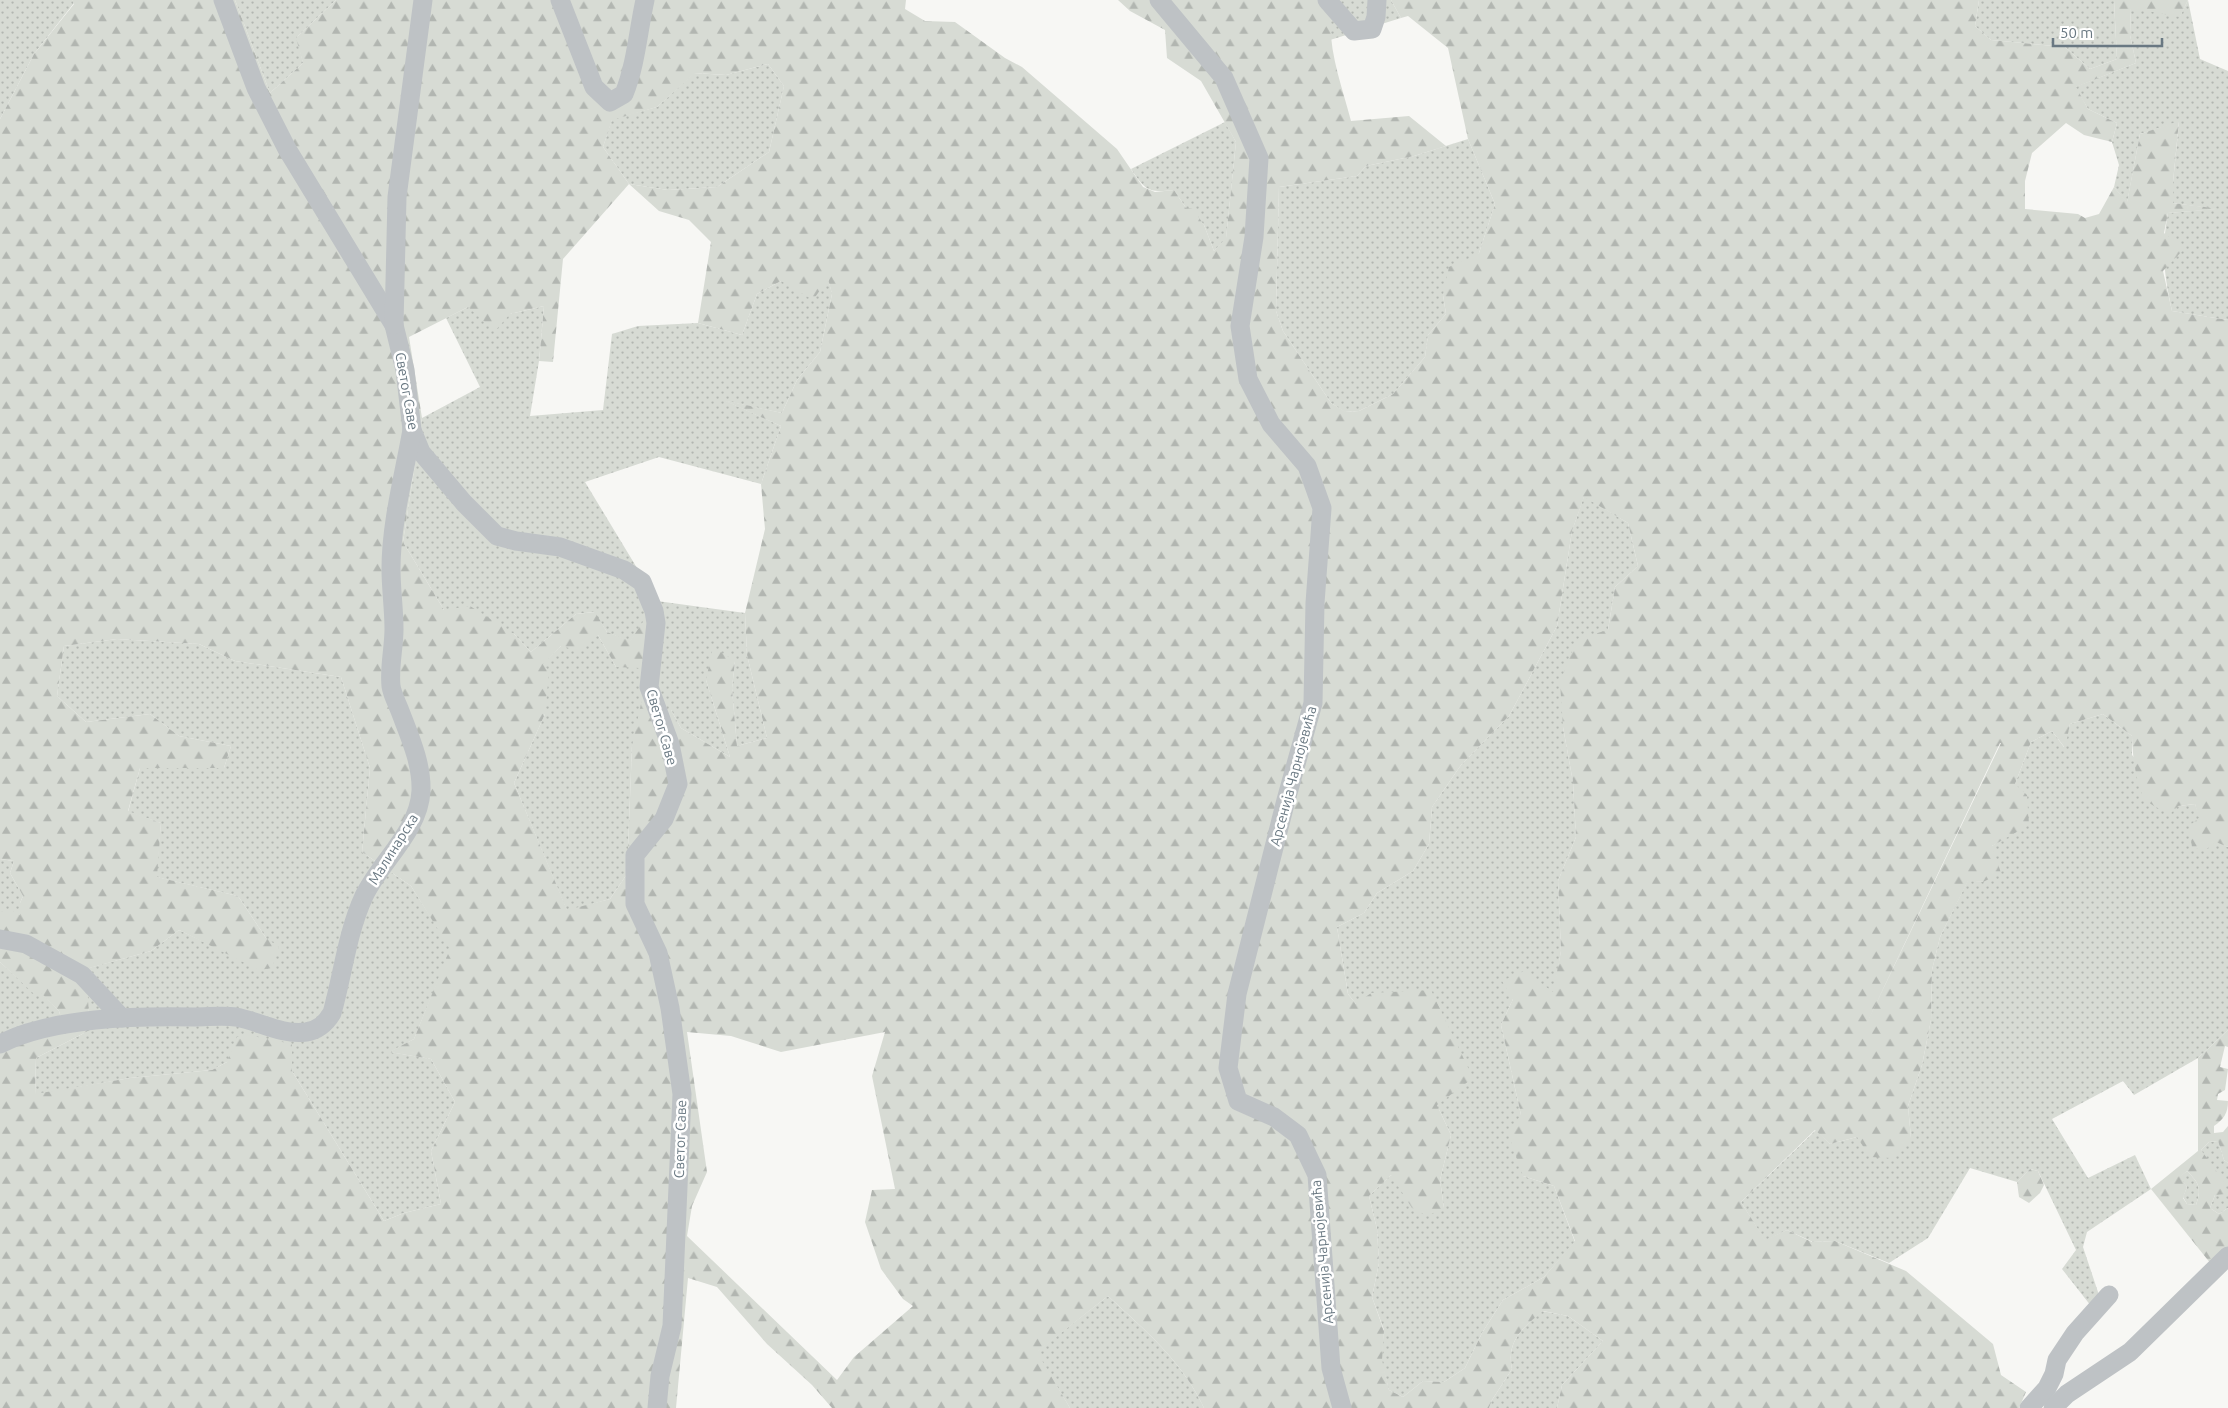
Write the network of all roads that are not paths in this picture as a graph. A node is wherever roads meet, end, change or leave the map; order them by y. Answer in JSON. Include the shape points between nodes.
{"nodes":[{"id":1,"x":223,"y":0,"type":"edge"},
{"id":2,"x":423,"y":0,"type":"edge"},
{"id":3,"x":560,"y":0,"type":"edge"},
{"id":4,"x":645,"y":0,"type":"edge"},
{"id":5,"x":1159,"y":0,"type":"edge"},
{"id":6,"x":1327,"y":0,"type":"edge"},
{"id":7,"x":1376,"y":0,"type":"edge"},
{"id":8,"x":394,"y":325,"type":"junction"},
{"id":9,"x":412,"y":430,"type":"junction"},
{"id":10,"x":0,"y":939,"type":"edge"},
{"id":11,"x":122,"y":1018,"type":"junction"},
{"id":12,"x":0,"y":1044,"type":"edge"},
{"id":13,"x":2228,"y":1256,"type":"edge"},
{"id":14,"x":2109,"y":1295,"type":"dead end"},
{"id":15,"x":657,"y":1408,"type":"edge"},
{"id":16,"x":1342,"y":1408,"type":"edge"},
{"id":17,"x":2029,"y":1408,"type":"edge"},
{"id":18,"x":2053,"y":1408,"type":"edge"}],
"edges":[{"from":1,"to":8,"type":"street","name":"Светог Саве","via":[[256,88],[287,149]]},
{"from":2,"to":8,"type":"street","via":[[397,197]]},
{"from":3,"to":4,"type":"street","via":[[594,87],[610,102],[624,94],[633,73]]},
{"from":5,"to":16,"type":"street","name":"Арсенија Чарнојевића","via":[[1224,78],[1259,158],[1254,237],[1240,326],[1248,378],[1271,424],[1307,466],[1322,508],[1315,603],[1314,703],[1237,994],[1228,1068],[1238,1101],[1274,1117],[1298,1135],[1317,1175],[1331,1368]]},
{"from":6,"to":7,"type":"street","via":[[1354,31],[1372,28]]},
{"from":8,"to":9,"type":"street","name":"Светог Саве","via":[[405,370]]},
{"from":9,"to":11,"type":"street","name":"Малинарска","via":[[392,545],[394,630],[391,688],[418,764],[420,800],[411,824],[364,897],[332,1012],[320,1028],[294,1032],[235,1017]]},
{"from":9,"to":15,"type":"street","name":"Светог Саве","via":[[421,452],[497,536],[516,542],[560,547],[624,570],[642,582],[654,611],[656,623],[649,687],[670,744],[678,784],[664,819],[635,855],[635,904],[658,953],[670,1008],[682,1094],[672,1326],[660,1376]]},
{"from":10,"to":11,"type":"street","via":[[26,944],[82,974]]},
{"from":11,"to":12,"type":"street","name":"Малинарска","via":[[54,1026]]},
{"from":13,"to":18,"type":"street","via":[[2130,1352],[2067,1394]]},
{"from":14,"to":17,"type":"street","via":[[2075,1333],[2057,1360],[2047,1388]]}]}
